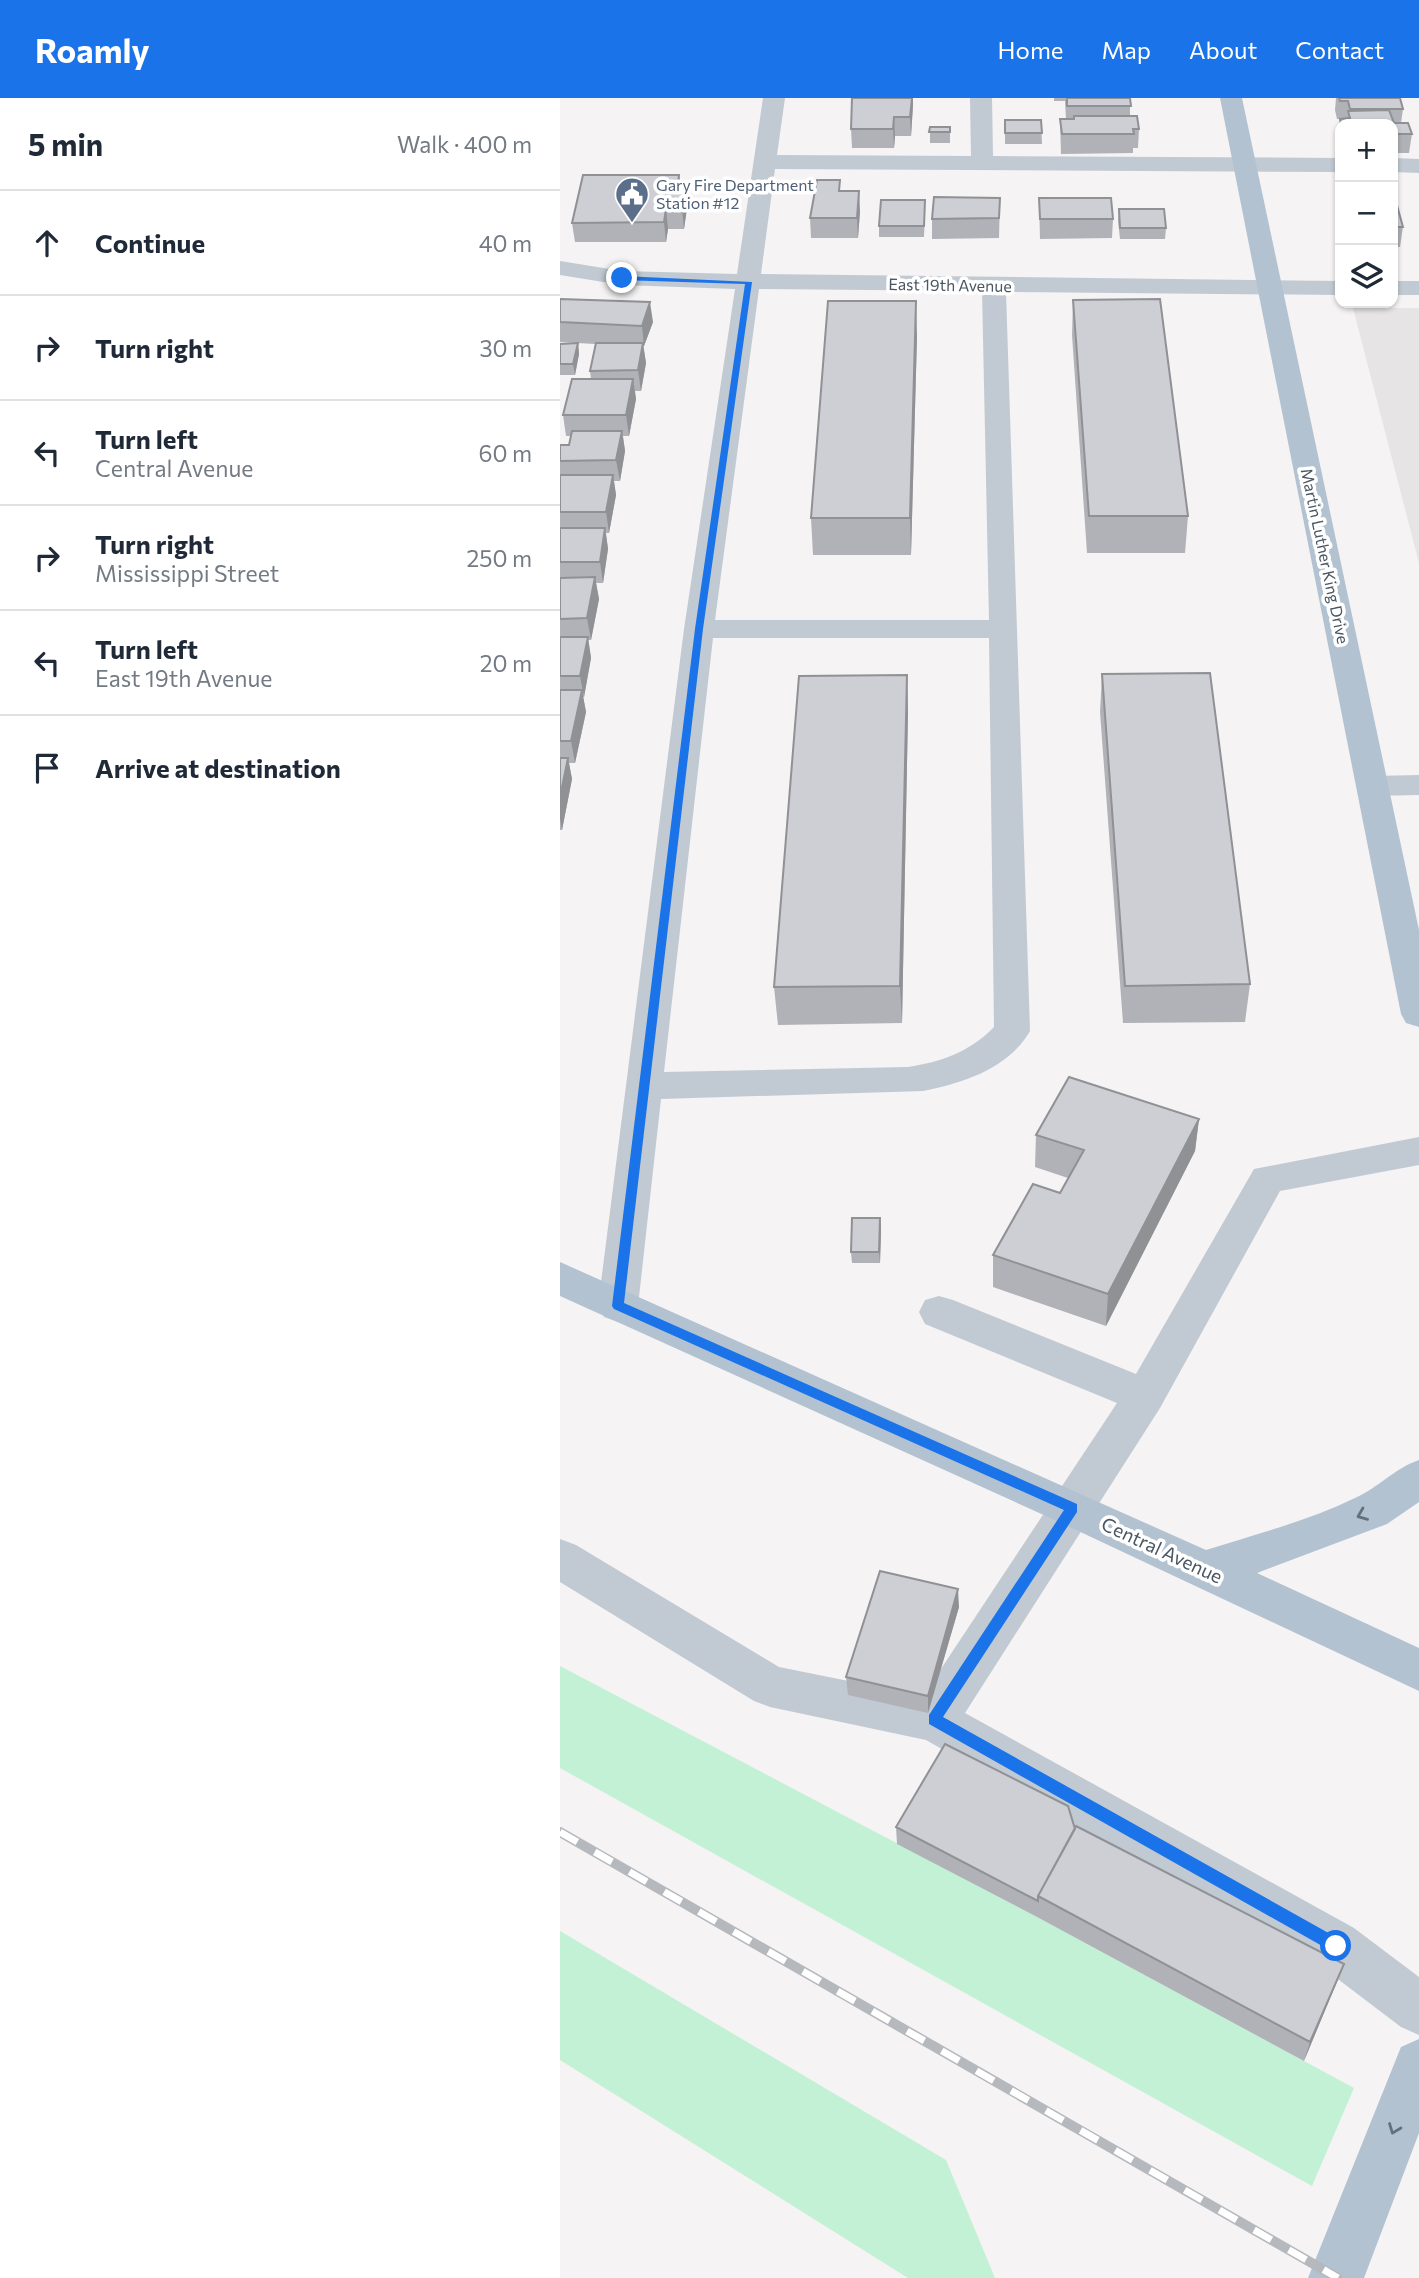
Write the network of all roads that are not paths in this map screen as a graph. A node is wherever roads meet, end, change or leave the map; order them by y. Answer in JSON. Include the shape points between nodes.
{"nodes":[{"id":1,"x":774,"y":98,"type":"edge"},
{"id":2,"x":981,"y":98,"type":"edge"},
{"id":3,"x":1231,"y":98,"type":"edge"},
{"id":4,"x":765,"y":162,"type":"junction"},
{"id":5,"x":982,"y":163,"type":"junction"},
{"id":6,"x":1244,"y":164,"type":"junction"},
{"id":7,"x":1335,"y":165,"type":"edge"},
{"id":8,"x":1398,"y":166,"type":"edge"},
{"id":9,"x":1419,"y":166,"type":"edge"},
{"id":10,"x":560,"y":268,"type":"edge"},
{"id":11,"x":749,"y":282,"type":"junction"},
{"id":12,"x":994,"y":286,"type":"junction"},
{"id":13,"x":1270,"y":287,"type":"junction"},
{"id":14,"x":1335,"y":288,"type":"edge"},
{"id":15,"x":1398,"y":288,"type":"edge"},
{"id":16,"x":1419,"y":288,"type":"edge"},
{"id":17,"x":699,"y":629,"type":"junction"},
{"id":18,"x":1004,"y":629,"type":"junction"},
{"id":19,"x":1419,"y":785,"type":"edge"},
{"id":20,"x":1372,"y":786,"type":"junction"},
{"id":21,"x":1419,"y":1014,"type":"edge"},
{"id":22,"x":646,"y":1086,"type":"junction"},
{"id":23,"x":1419,"y":1151,"type":"edge"},
{"id":24,"x":560,"y":1278,"type":"edge"},
{"id":25,"x":618,"y":1306,"type":"junction"},
{"id":26,"x":939,"y":1312,"type":"dead end"},
{"id":27,"x":1145,"y":1395,"type":"junction"},
{"id":28,"x":1419,"y":1478,"type":"edge"},
{"id":29,"x":1072,"y":1508,"type":"junction"},
{"id":30,"x":560,"y":1559,"type":"edge"},
{"id":31,"x":1204,"y":1570,"type":"junction"},
{"id":32,"x":1419,"y":1670,"type":"edge"},
{"id":33,"x":934,"y":1720,"type":"junction"},
{"id":34,"x":1419,"y":2009,"type":"edge"},
{"id":35,"x":1419,"y":2065,"type":"edge"},
{"id":36,"x":1336,"y":2278,"type":"edge"}],
"edges":[{"from":1,"to":4,"type":"street"},
{"from":2,"to":5,"type":"street"},
{"from":3,"to":6,"type":"main road","name":"Martin Luther King Drive"},
{"from":4,"to":5,"type":"street"},
{"from":4,"to":11,"type":"street"},
{"from":5,"to":6,"type":"street"},
{"from":6,"to":7,"type":"street"},
{"from":6,"to":13,"type":"main road","name":"Martin Luther King Drive"},
{"from":8,"to":9,"type":"street"},
{"from":10,"to":11,"type":"street","name":"East 19th Avenue","via":[[645,280]]},
{"from":11,"to":12,"type":"street","name":"East 19th Avenue"},
{"from":11,"to":17,"type":"street"},
{"from":12,"to":13,"type":"street","name":"East 19th Avenue"},
{"from":12,"to":18,"type":"street"},
{"from":13,"to":14,"type":"street","name":"East 19th Avenue"},
{"from":13,"to":20,"type":"main road","name":"Martin Luther King Drive"},
{"from":15,"to":16,"type":"street"},
{"from":17,"to":18,"type":"street"},
{"from":17,"to":22,"type":"street"},
{"from":18,"to":22,"type":"street","via":[[1012,1031],[991,1053],[961,1068],[908,1080]]},
{"from":19,"to":20,"type":"street"},
{"from":20,"to":21,"type":"main road","name":"Martin Luther King Drive"},
{"from":22,"to":25,"type":"street"},
{"from":23,"to":27,"type":"street","via":[[1268,1179]]},
{"from":24,"to":25,"type":"main road","name":"Central Avenue"},
{"from":25,"to":29,"type":"main road","name":"Central Avenue"},
{"from":26,"to":27,"type":"street"},
{"from":27,"to":29,"type":"street"},
{"from":28,"to":31,"type":"main road","one_way":true,"via":[[1372,1511]]},
{"from":29,"to":31,"type":"main road","name":"Central Avenue"},
{"from":29,"to":33,"type":"street"},
{"from":30,"to":33,"type":"street","via":[[770,1686]]},
{"from":31,"to":32,"type":"main road","name":"Central Avenue"},
{"from":33,"to":34,"type":"street","via":[[1336,1946]]},
{"from":35,"to":36,"type":"main road","one_way":true}]}
